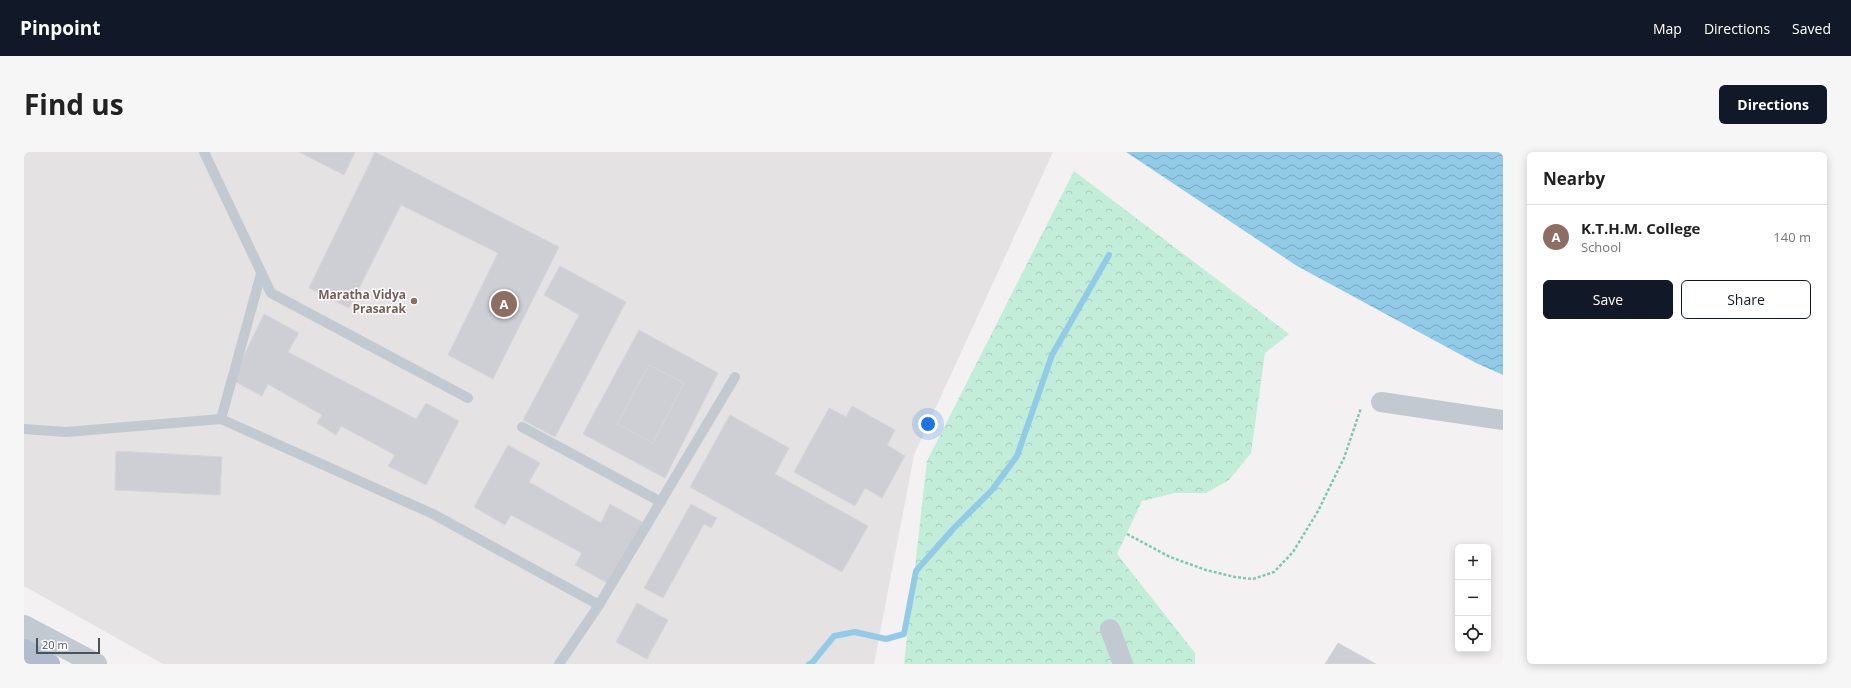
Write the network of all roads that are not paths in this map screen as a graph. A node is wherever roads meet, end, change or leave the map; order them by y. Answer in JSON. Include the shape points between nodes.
{"nodes":[{"id":1,"x":204,"y":152,"type":"edge"},
{"id":2,"x":261,"y":274,"type":"junction"},
{"id":3,"x":735,"y":377,"type":"dead end"},
{"id":4,"x":468,"y":398,"type":"dead end"},
{"id":5,"x":1381,"y":402,"type":"road end"},
{"id":6,"x":221,"y":419,"type":"junction"},
{"id":7,"x":1503,"y":420,"type":"edge"},
{"id":8,"x":522,"y":427,"type":"dead end"},
{"id":9,"x":24,"y":429,"type":"edge"},
{"id":10,"x":661,"y":502,"type":"junction"},
{"id":11,"x":599,"y":605,"type":"junction"},
{"id":12,"x":24,"y":626,"type":"edge"},
{"id":13,"x":1110,"y":629,"type":"dead end"},
{"id":14,"x":24,"y":650,"type":"edge"},
{"id":15,"x":49,"y":664,"type":"edge"},
{"id":16,"x":96,"y":664,"type":"edge"},
{"id":17,"x":559,"y":664,"type":"edge"},
{"id":18,"x":1123,"y":664,"type":"edge"}],
"edges":[{"from":1,"to":2,"type":"lane"},
{"from":2,"to":4,"type":"lane","via":[[271,293]]},
{"from":2,"to":6,"type":"lane"},
{"from":3,"to":10,"type":"lane"},
{"from":5,"to":7,"type":"street"},
{"from":6,"to":9,"type":"lane","via":[[66,432]]},
{"from":6,"to":11,"type":"lane","via":[[433,514]]},
{"from":8,"to":10,"type":"lane"},
{"from":10,"to":11,"type":"lane"},
{"from":11,"to":17,"type":"lane"},
{"from":12,"to":16,"type":"street"},
{"from":13,"to":18,"type":"street"},
{"from":14,"to":15,"type":"main road"}]}
